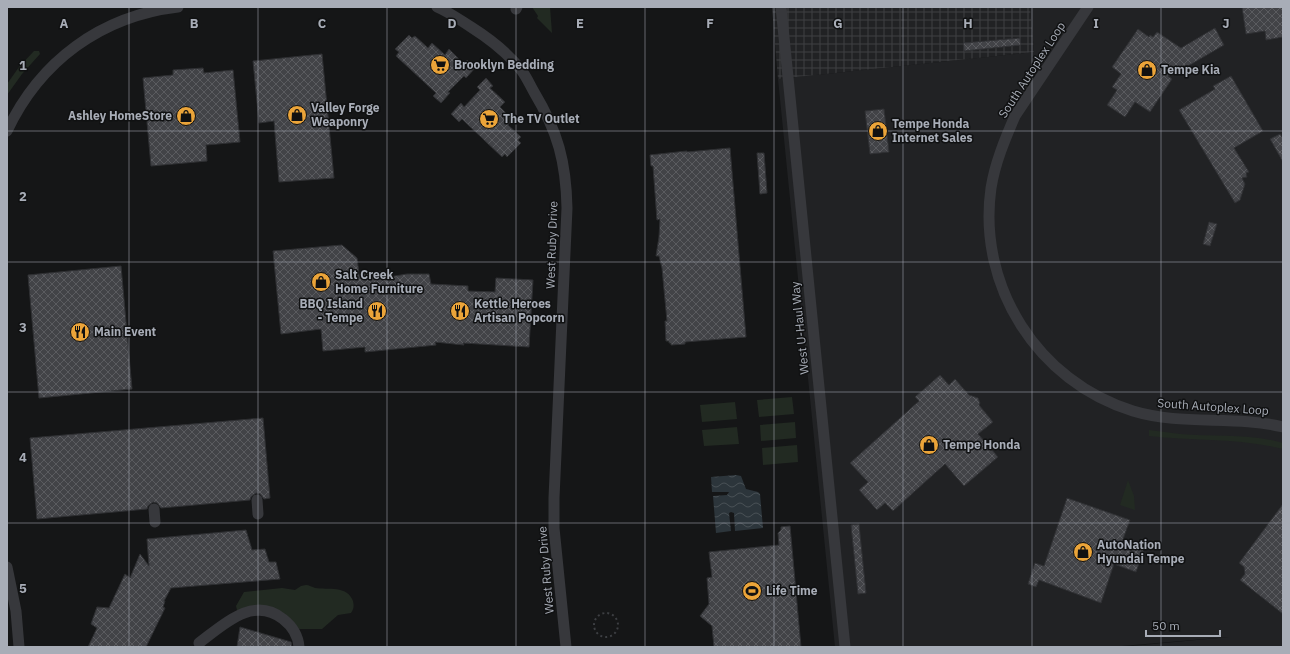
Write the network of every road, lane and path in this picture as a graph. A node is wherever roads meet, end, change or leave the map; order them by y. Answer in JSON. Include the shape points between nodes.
{"nodes":[{"id":1,"x":178,"y":7,"type":"edge"},
{"id":2,"x":781,"y":7,"type":"edge"},
{"id":3,"x":1088,"y":7,"type":"edge"},
{"id":4,"x":441,"y":9,"type":"edge"},
{"id":5,"x":10,"y":119,"type":"edge"},
{"id":6,"x":7,"y":131,"type":"edge"},
{"id":7,"x":1283,"y":428,"type":"edge"},
{"id":8,"x":257,"y":500,"type":"dead end"},
{"id":9,"x":154,"y":509,"type":"dead end"},
{"id":10,"x":258,"y":514,"type":"dead end"},
{"id":11,"x":155,"y":522,"type":"dead end"},
{"id":12,"x":7,"y":567,"type":"edge"},
{"id":13,"x":618,"y":626,"type":"joint"},
{"id":14,"x":199,"y":643,"type":"dead end"},
{"id":15,"x":19,"y":647,"type":"edge"},
{"id":16,"x":299,"y":647,"type":"edge"},
{"id":17,"x":566,"y":647,"type":"edge"},
{"id":18,"x":845,"y":647,"type":"edge"}],
"edges":[{"from":1,"to":5,"type":"street","via":[[159,9],[132,17],[82,41],[47,70]]},
{"from":2,"to":18,"type":"street","name":"West U-Haul Way"},
{"from":3,"to":7,"type":"street","name":"South Autoplex Loop","via":[[1015,116],[994,172],[989,209],[992,252],[1008,302],[1036,348],[1077,384],[1115,404],[1156,417],[1241,421]]},
{"from":4,"to":17,"type":"street","name":"West Ruby Drive","via":[[489,39],[522,71],[545,110],[564,168],[567,208],[554,498],[556,549]]},
{"from":5,"to":6,"type":"street"},
{"from":8,"to":10,"type":"street"},
{"from":9,"to":11,"type":"street"},
{"from":12,"to":15,"type":"street","via":[[16,611]]},
{"from":13,"to":13,"type":"path","via":[[616,617],[609,613],[598,616],[594,625],[598,634],[604,638],[614,635]]},
{"from":14,"to":16,"type":"street","via":[[240,613],[262,609],[278,615],[290,624],[296,633]]}]}
